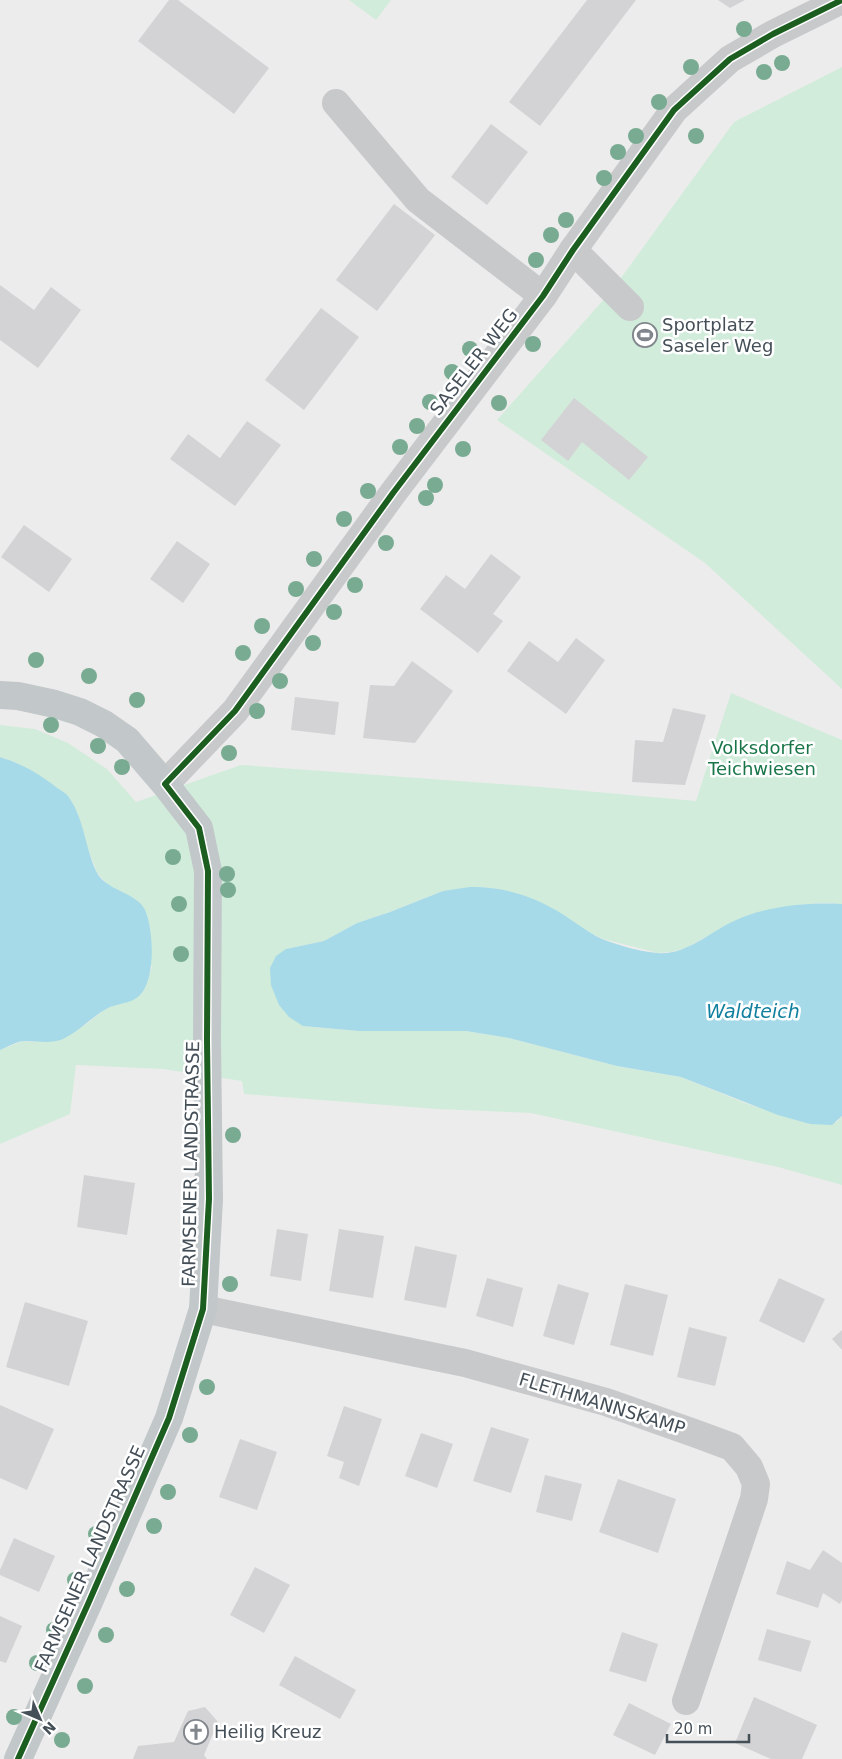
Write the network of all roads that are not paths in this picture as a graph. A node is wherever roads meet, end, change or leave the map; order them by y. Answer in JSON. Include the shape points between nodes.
{"nodes":[{"id":1,"x":842,"y":0,"type":"edge"},
{"id":2,"x":336,"y":103,"type":"dead end"},
{"id":3,"x":573,"y":250,"type":"junction"},
{"id":4,"x":543,"y":296,"type":"junction"},
{"id":5,"x":630,"y":307,"type":"dead end"},
{"id":6,"x":0,"y":695,"type":"edge"},
{"id":7,"x":165,"y":784,"type":"junction"},
{"id":8,"x":203,"y":1310,"type":"junction"},
{"id":9,"x":686,"y":1701,"type":"dead end"},
{"id":10,"x":18,"y":1759,"type":"edge"}],
"edges":[{"from":1,"to":3,"type":"street","name":"SASELER WEG","via":[[730,59],[674,110]]},
{"from":2,"to":4,"type":"street","via":[[418,200]]},
{"from":3,"to":4,"type":"street","name":"SASELER WEG"},
{"from":3,"to":5,"type":"street"},
{"from":4,"to":7,"type":"street","name":"SASELER WEG","via":[[393,493],[235,711]]},
{"from":6,"to":7,"type":"main road","name":"FARMSENER LANDSTRASSE","via":[[55,704],[104,724],[127,740]]},
{"from":7,"to":8,"type":"main road","name":"FARMSENER LANDSTRASSE","via":[[199,828],[208,871],[209,1199]]},
{"from":8,"to":9,"type":"street","name":"FLETHMANNSKAMP","via":[[465,1363],[606,1402],[732,1447],[749,1467],[756,1484],[754,1499]]},
{"from":8,"to":10,"type":"main road","name":"FARMSENER LANDSTRASSE","via":[[169,1418]]}]}
